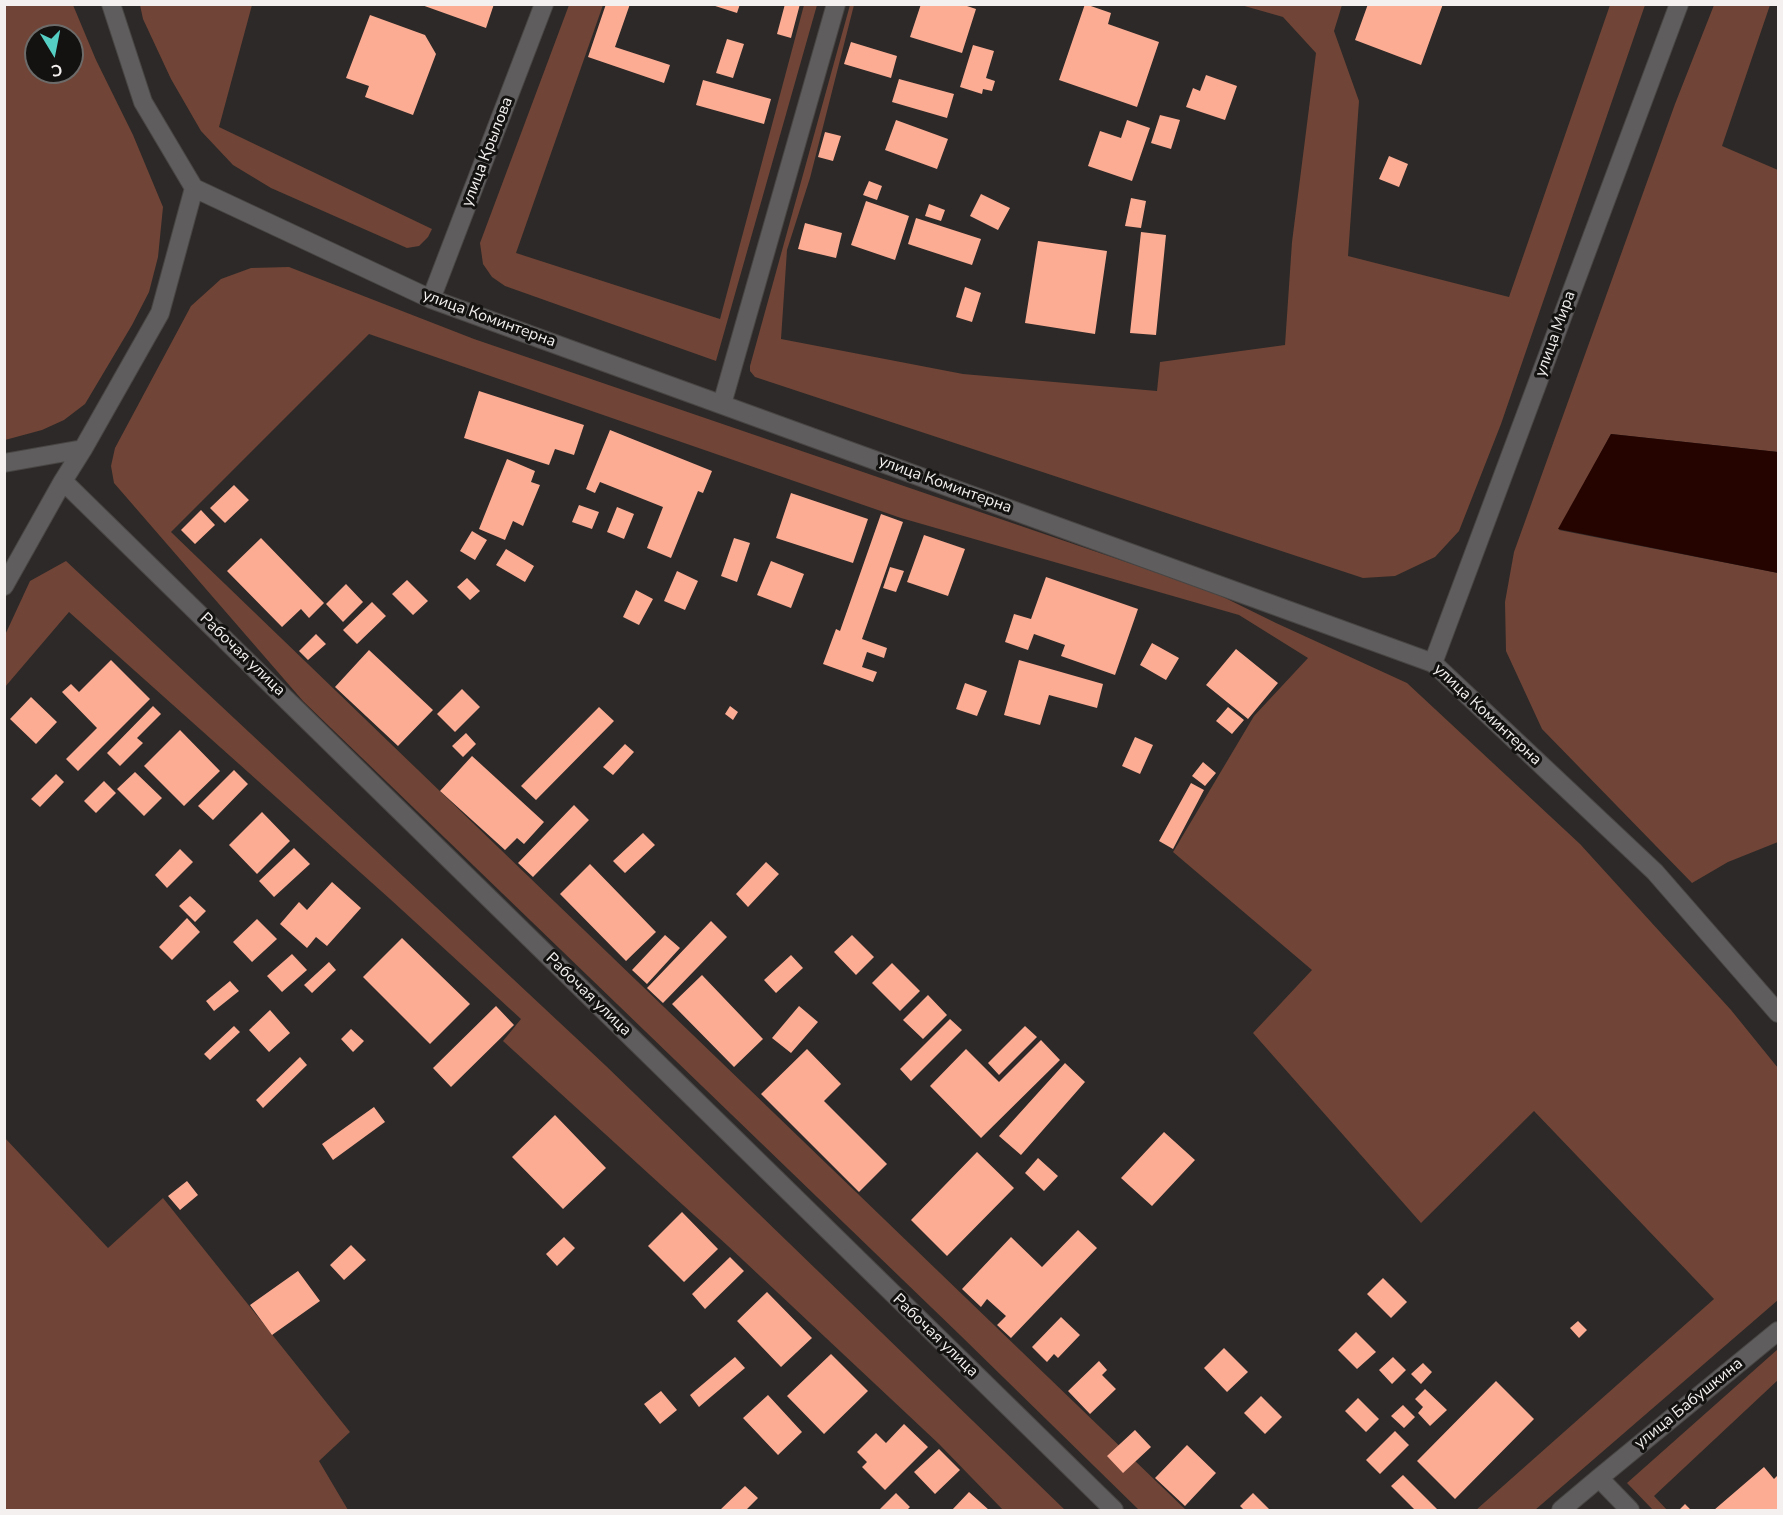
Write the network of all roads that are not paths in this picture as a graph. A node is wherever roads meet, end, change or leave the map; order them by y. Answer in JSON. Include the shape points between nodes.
{"nodes":[{"id":1,"x":111,"y":4,"type":"edge"},
{"id":2,"x":544,"y":4,"type":"edge"},
{"id":3,"x":836,"y":4,"type":"edge"},
{"id":4,"x":1679,"y":4,"type":"edge"},
{"id":5,"x":194,"y":188,"type":"junction"},
{"id":6,"x":431,"y":299,"type":"junction"},
{"id":7,"x":722,"y":404,"type":"junction"},
{"id":8,"x":83,"y":449,"type":"junction"},
{"id":9,"x":4,"y":463,"type":"edge"},
{"id":10,"x":63,"y":481,"type":"junction"},
{"id":11,"x":4,"y":586,"type":"edge"},
{"id":12,"x":1433,"y":663,"type":"junction"},
{"id":13,"x":1779,"y":1013,"type":"edge"},
{"id":14,"x":1779,"y":1331,"type":"edge"},
{"id":15,"x":1599,"y":1478,"type":"junction"},
{"id":16,"x":1114,"y":1510,"type":"edge"},
{"id":17,"x":1561,"y":1510,"type":"edge"},
{"id":18,"x":1630,"y":1510,"type":"edge"}],
"edges":[{"from":1,"to":5,"type":"street","via":[[143,102]]},
{"from":2,"to":6,"type":"street","name":"улица Крылова"},
{"from":3,"to":7,"type":"street"},
{"from":4,"to":12,"type":"street","name":"улица Мира"},
{"from":5,"to":6,"type":"street","name":"улица Коминтерна"},
{"from":5,"to":8,"type":"street","via":[[160,313]]},
{"from":6,"to":7,"type":"street","name":"улица Коминтерна"},
{"from":7,"to":12,"type":"street","name":"улица Коминтерна"},
{"from":8,"to":9,"type":"street"},
{"from":8,"to":10,"type":"street"},
{"from":10,"to":11,"type":"street"},
{"from":10,"to":16,"type":"street","name":"Рабочая улица"},
{"from":12,"to":13,"type":"street","name":"улица Коминтерна","via":[[1655,872]]},
{"from":14,"to":15,"type":"street","name":"улица Бабушкина"},
{"from":15,"to":17,"type":"street","name":"улица Бабушкина"},
{"from":15,"to":18,"type":"street"}]}
